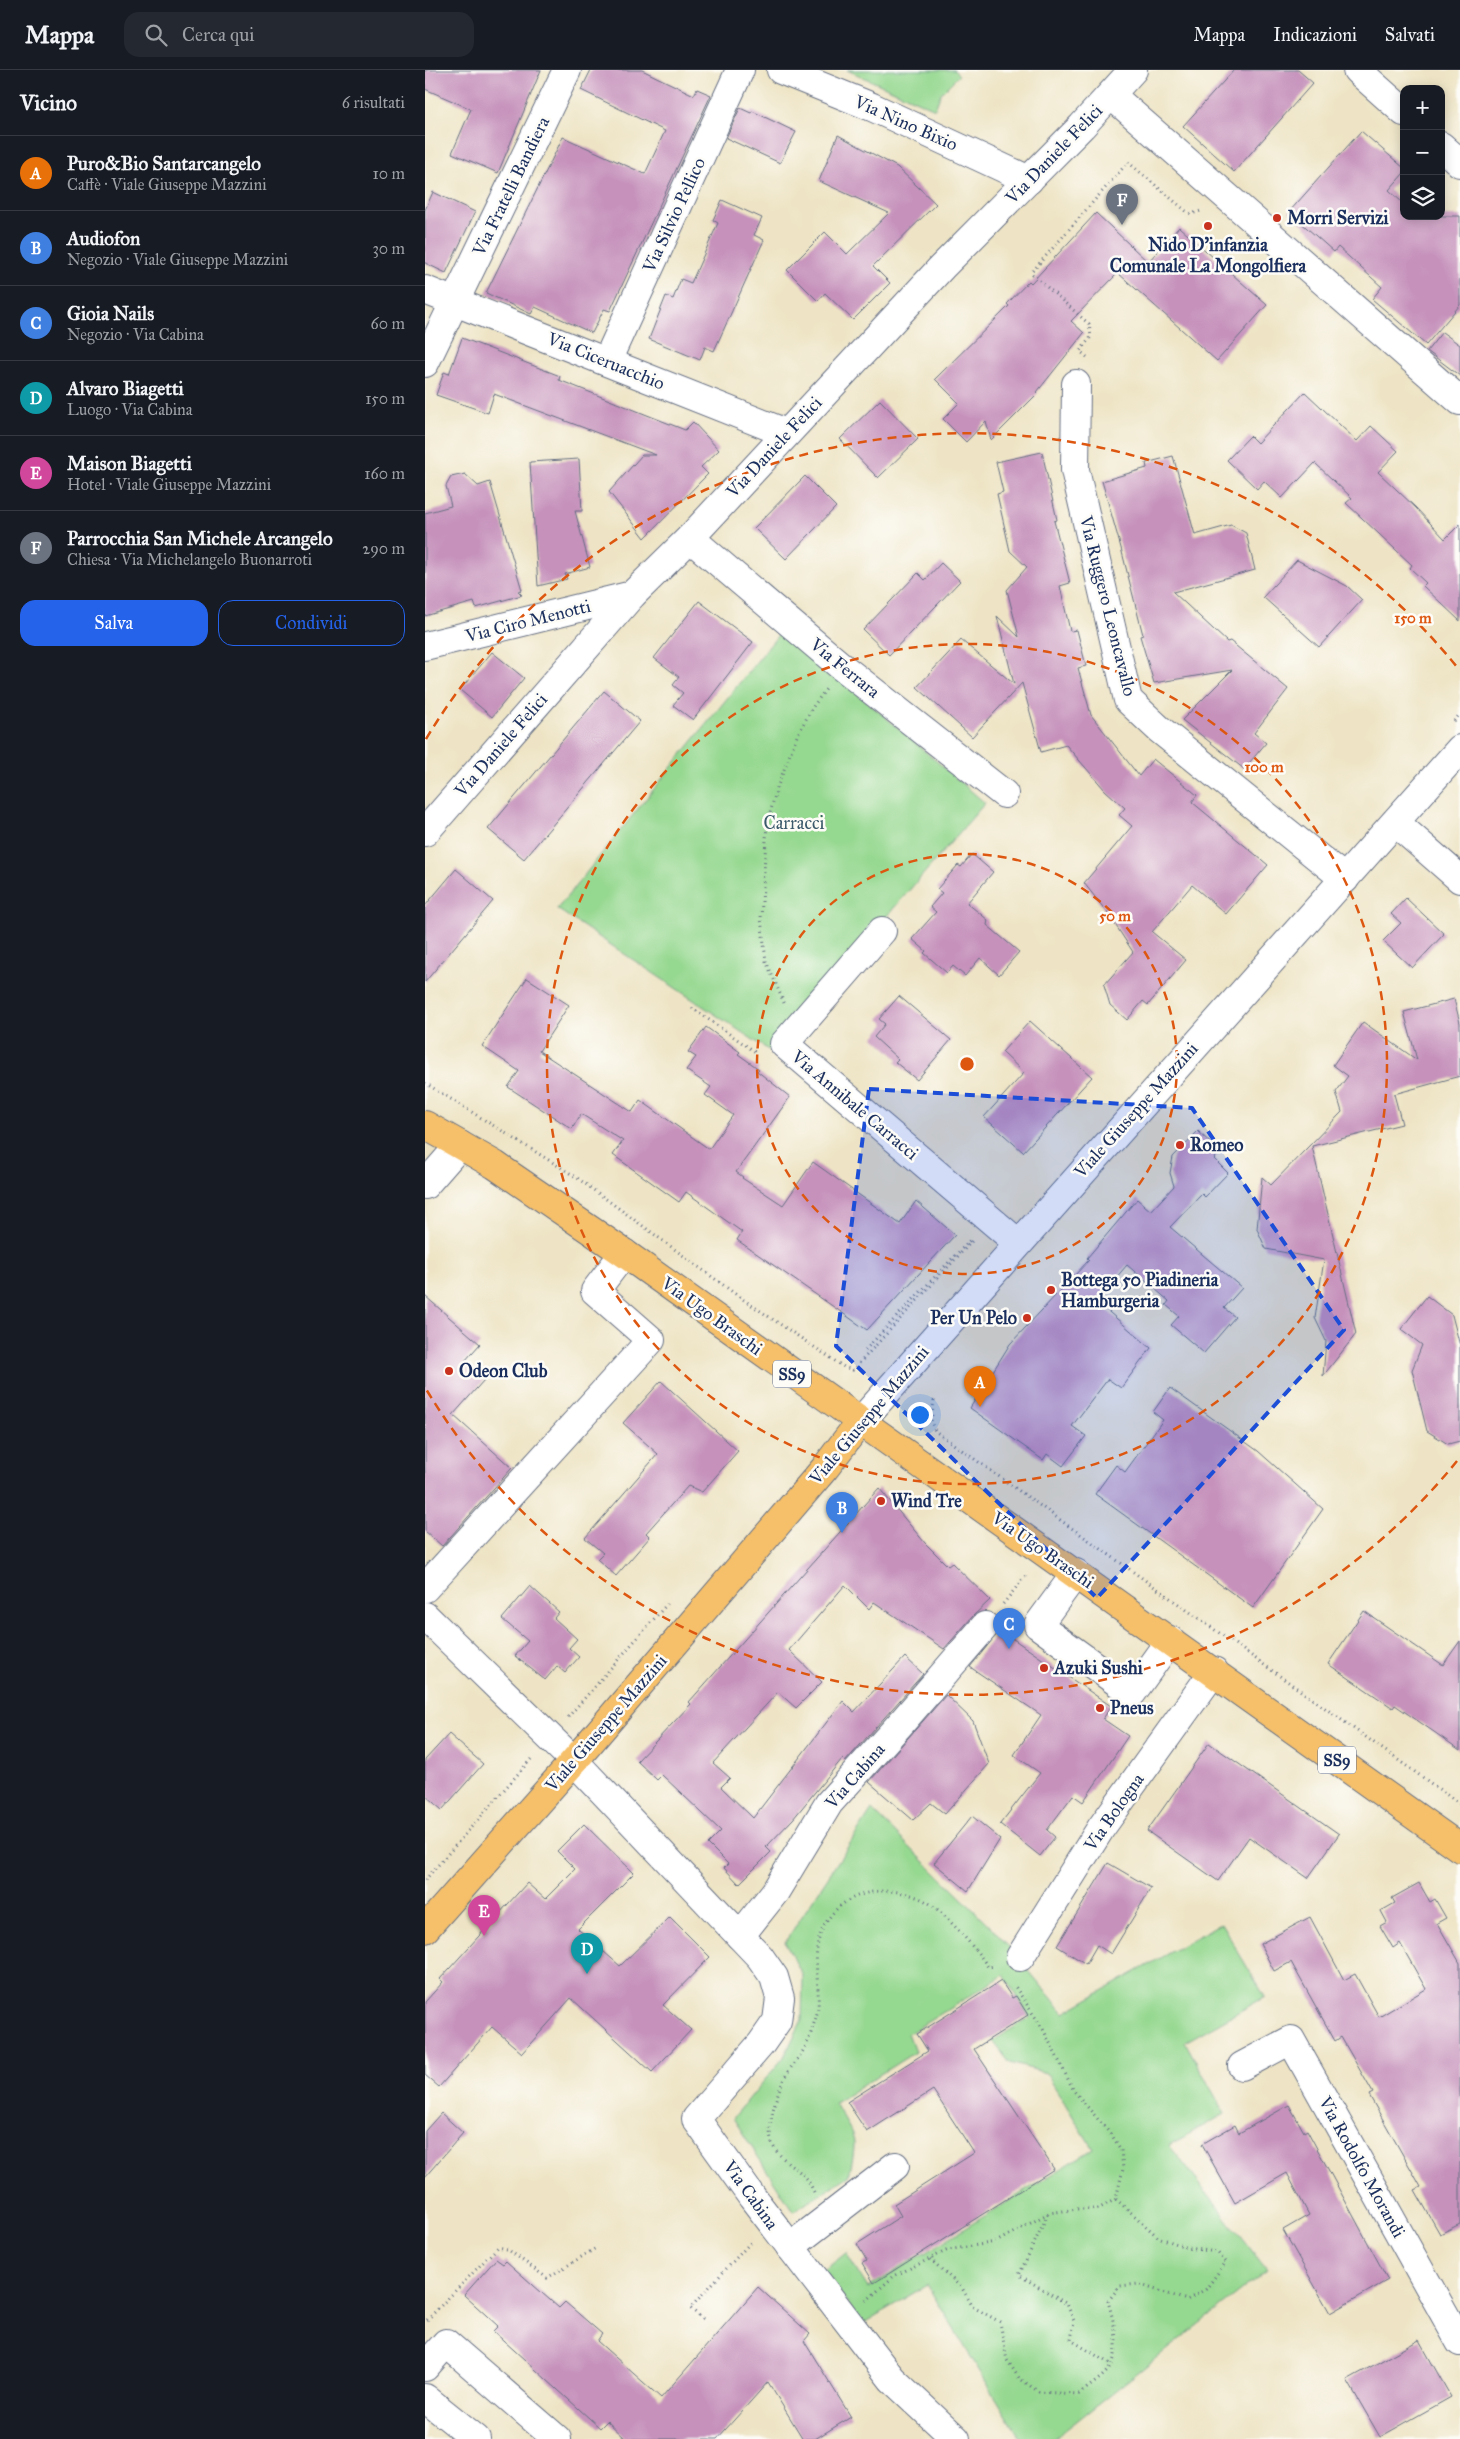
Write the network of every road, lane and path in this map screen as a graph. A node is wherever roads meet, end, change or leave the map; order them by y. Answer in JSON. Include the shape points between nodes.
{"nodes":[{"id":1,"x":567,"y":70,"type":"edge"},
{"id":2,"x":740,"y":70,"type":"edge"},
{"id":3,"x":781,"y":70,"type":"edge"},
{"id":4,"x":1133,"y":70,"type":"edge"},
{"id":5,"x":1357,"y":70,"type":"edge"},
{"id":6,"x":823,"y":78,"type":"edge"},
{"id":7,"x":1111,"y":95,"type":"junction"},
{"id":8,"x":1400,"y":108,"type":"edge"},
{"id":9,"x":1445,"y":149,"type":"edge"},
{"id":10,"x":1128,"y":162,"type":"dead end"},
{"id":11,"x":1460,"y":162,"type":"edge"},
{"id":12,"x":1029,"y":180,"type":"junction"},
{"id":13,"x":425,"y":290,"type":"edge"},
{"id":14,"x":454,"y":302,"type":"junction"},
{"id":15,"x":607,"y":361,"type":"junction"},
{"id":16,"x":425,"y":363,"type":"edge"},
{"id":17,"x":1076,"y":384,"type":"joint"},
{"id":18,"x":1460,"y":401,"type":"edge"},
{"id":19,"x":786,"y":433,"type":"junction"},
{"id":20,"x":690,"y":538,"type":"junction"},
{"id":21,"x":631,"y":596,"type":"junction"},
{"id":22,"x":425,"y":646,"type":"edge"},
{"id":23,"x":842,"y":666,"type":"junction"},
{"id":24,"x":1460,"y":749,"type":"edge"},
{"id":25,"x":1004,"y":794,"type":"dead end"},
{"id":26,"x":1396,"y":823,"type":"junction"},
{"id":27,"x":425,"y":832,"type":"edge"},
{"id":28,"x":1345,"y":879,"type":"junction"},
{"id":29,"x":1460,"y":879,"type":"edge"},
{"id":30,"x":882,"y":931,"type":"dead end"},
{"id":31,"x":692,"y":1008,"type":"dead end"},
{"id":32,"x":787,"y":1041,"type":"junction"},
{"id":33,"x":425,"y":1083,"type":"edge"},
{"id":34,"x":425,"y":1125,"type":"edge"},
{"id":35,"x":460,"y":1145,"type":"junction"},
{"id":36,"x":425,"y":1185,"type":"edge"},
{"id":37,"x":1018,"y":1243,"type":"junction"},
{"id":38,"x":624,"y":1253,"type":"junction"},
{"id":39,"x":865,"y":1350,"type":"dead end"},
{"id":40,"x":934,"y":1400,"type":"dead end"},
{"id":41,"x":860,"y":1422,"type":"junction"},
{"id":42,"x":1046,"y":1552,"type":"junction"},
{"id":43,"x":1076,"y":1573,"type":"junction"},
{"id":44,"x":425,"y":1588,"type":"edge"},
{"id":45,"x":667,"y":1604,"type":"dead end"},
{"id":46,"x":425,"y":1616,"type":"edge"},
{"id":47,"x":985,"y":1626,"type":"joint"},
{"id":48,"x":1170,"y":1640,"type":"junction"},
{"id":49,"x":1214,"y":1672,"type":"junction"},
{"id":50,"x":563,"y":1723,"type":"dead end"},
{"id":51,"x":537,"y":1752,"type":"dead end"},
{"id":52,"x":574,"y":1761,"type":"junction"},
{"id":53,"x":1460,"y":1804,"type":"edge"},
{"id":54,"x":1460,"y":1848,"type":"edge"},
{"id":55,"x":425,"y":1880,"type":"edge"},
{"id":56,"x":425,"y":1929,"type":"edge"},
{"id":57,"x":740,"y":1936,"type":"junction"},
{"id":58,"x":1010,"y":1962,"type":"joint"},
{"id":59,"x":1013,"y":1984,"type":"dead end"},
{"id":60,"x":1242,"y":2066,"type":"dead end"},
{"id":61,"x":895,"y":2166,"type":"dead end"},
{"id":62,"x":1116,"y":2198,"type":"junction"},
{"id":63,"x":1049,"y":2214,"type":"junction"},
{"id":64,"x":829,"y":2216,"type":"junction"},
{"id":65,"x":771,"y":2222,"type":"junction"},
{"id":66,"x":790,"y":2247,"type":"junction"},
{"id":67,"x":596,"y":2248,"type":"dead end"},
{"id":68,"x":930,"y":2259,"type":"junction"},
{"id":69,"x":859,"y":2295,"type":"dead end"},
{"id":70,"x":703,"y":2319,"type":"dead end"},
{"id":71,"x":425,"y":2322,"type":"edge"},
{"id":72,"x":1460,"y":2342,"type":"edge"},
{"id":73,"x":1112,"y":2365,"type":"junction"},
{"id":74,"x":425,"y":2366,"type":"edge"},
{"id":75,"x":425,"y":2398,"type":"edge"},
{"id":76,"x":476,"y":2439,"type":"edge"},
{"id":77,"x":557,"y":2439,"type":"edge"},
{"id":78,"x":956,"y":2439,"type":"edge"}],
"edges":[{"from":1,"to":14,"type":"street","name":"Via Fratelli Bandiera"},
{"from":2,"to":15,"type":"street","name":"Via Silvio Pellico"},
{"from":3,"to":6,"type":"street","name":"Via Nino Bixio"},
{"from":4,"to":7,"type":"street","name":"Via Daniele Felici"},
{"from":5,"to":8,"type":"street"},
{"from":6,"to":12,"type":"street","name":"Via Nino Bixio"},
{"from":7,"to":12,"type":"street","name":"Via Daniele Felici"},
{"from":7,"to":18,"type":"street"},
{"from":9,"to":11,"type":"street"},
{"from":10,"to":17,"type":"path","via":[[1031,273],[1089,324],[1091,337],[1080,351],[1095,363]]},
{"from":12,"to":19,"type":"street","name":"Via Daniele Felici"},
{"from":13,"to":14,"type":"street","name":"Via Ciceruacchio"},
{"from":14,"to":15,"type":"street","name":"Via Ciceruacchio"},
{"from":14,"to":16,"type":"street","name":"Via Fratelli Bandiera"},
{"from":15,"to":19,"type":"street","name":"Via Ciceruacchio"},
{"from":17,"to":28,"type":"street","name":"Via Ruggero Leoncavallo","via":[[1075,470],[1128,700],[1159,729]]},
{"from":19,"to":20,"type":"street","name":"Via Daniele Felici"},
{"from":20,"to":21,"type":"street","name":"Via Daniele Felici"},
{"from":20,"to":23,"type":"street","name":"Via Ferrara"},
{"from":21,"to":22,"type":"street","name":"Via Ciro Menotti"},
{"from":21,"to":27,"type":"street","name":"Via Daniele Felici"},
{"from":23,"to":25,"type":"street","name":"Via Ferrara"},
{"from":23,"to":32,"type":"path","via":[[812,708],[797,736],[767,824],[761,918],[766,961],[785,1006]]},
{"from":24,"to":26,"type":"street","name":"Viale Giuseppe Mazzini"},
{"from":26,"to":28,"type":"street","name":"Viale Giuseppe Mazzini"},
{"from":26,"to":29,"type":"street"},
{"from":28,"to":37,"type":"street","name":"Viale Giuseppe Mazzini"},
{"from":30,"to":32,"type":"street","name":"Via Annibale Carracci"},
{"from":31,"to":32,"type":"path","via":[[772,1064]]},
{"from":32,"to":37,"type":"street","name":"Via Annibale Carracci"},
{"from":33,"to":39,"type":"path","via":[[576,1177],[741,1298],[853,1370],[978,1233]]},
{"from":34,"to":35,"type":"main road","name":"Via Ugo Braschi","number":"SS9"},
{"from":35,"to":36,"type":"street"},
{"from":35,"to":38,"type":"main road","name":"Via Ugo Braschi","number":"SS9","via":[[495,1165]]},
{"from":37,"to":41,"type":"street","name":"Viale Giuseppe Mazzini"},
{"from":38,"to":41,"type":"main road","name":"Via Ugo Braschi","number":"SS9"},
{"from":38,"to":44,"type":"street","via":[[595,1291],[651,1340]]},
{"from":40,"to":53,"type":"path","via":[[931,1422],[935,1431]]},
{"from":41,"to":42,"type":"main road","name":"Via Ugo Braschi","number":"SS9"},
{"from":41,"to":52,"type":"main road","name":"Viale Giuseppe Mazzini","via":[[825,1468]]},
{"from":42,"to":43,"type":"main road","name":"Via Ugo Braschi","number":"SS9"},
{"from":42,"to":47,"type":"path"},
{"from":43,"to":48,"type":"main road","name":"Via Ugo Braschi","number":"SS9"},
{"from":43,"to":48,"type":"street","via":[[1038,1625],[1132,1693]]},
{"from":45,"to":50,"type":"path"},
{"from":46,"to":52,"type":"street","name":"Via Cabina"},
{"from":47,"to":57,"type":"street","name":"Via Cabina","via":[[829,1803],[775,1892]]},
{"from":48,"to":49,"type":"main road","name":"Via Ugo Braschi","number":"SS9"},
{"from":49,"to":54,"type":"main road","name":"Via Ugo Braschi","number":"SS9"},
{"from":49,"to":58,"type":"street","name":"Via Bologna","via":[[1101,1828]]},
{"from":51,"to":55,"type":"path"},
{"from":52,"to":56,"type":"main road","name":"Viale Giuseppe Mazzini"},
{"from":52,"to":57,"type":"street","name":"Via Cabina"},
{"from":57,"to":65,"type":"street","name":"Via Cabina","via":[[774,1977],[780,1998],[777,2021],[696,2119]]},
{"from":58,"to":64,"type":"path","via":[[988,1967],[981,1954],[933,1906],[905,1893],[881,1890],[856,1895],[837,1906],[823,1926],[816,1948],[818,2010],[805,2052],[787,2072],[772,2111],[771,2141],[780,2155],[807,2180]]},
{"from":59,"to":62,"type":"path","via":[[1043,2029],[1074,2091],[1121,2150],[1123,2169]]},
{"from":60,"to":72,"type":"street","name":"Via Rodolfo Morandi","via":[[1291,2040]]},
{"from":61,"to":64,"type":"street"},
{"from":62,"to":63,"type":"path","via":[[1098,2209]]},
{"from":62,"to":73,"type":"path","via":[[1158,2237],[1188,2248],[1217,2252],[1227,2262],[1206,2289],[1187,2300],[1138,2284],[1120,2286],[1108,2301],[1115,2340]]},
{"from":63,"to":68,"type":"path","via":[[996,2242],[948,2250]]},
{"from":63,"to":73,"type":"path","via":[[1019,2275],[1067,2304],[1074,2321],[1071,2340]]},
{"from":64,"to":66,"type":"street"},
{"from":65,"to":66,"type":"street","name":"Via Cabina"},
{"from":65,"to":70,"type":"path","via":[[691,2308]]},
{"from":66,"to":78,"type":"street","name":"Via Cabina","via":[[892,2379]]},
{"from":67,"to":71,"type":"path","via":[[547,2278],[507,2248],[498,2247]]},
{"from":68,"to":69,"type":"path","via":[[894,2276],[864,2303]]},
{"from":68,"to":73,"type":"path","via":[[962,2288],[973,2307],[1000,2322],[1007,2360],[1019,2378],[1039,2392],[1079,2394]]},
{"from":74,"to":77,"type":"street","via":[[446,2343]]},
{"from":75,"to":76,"type":"street"}]}
